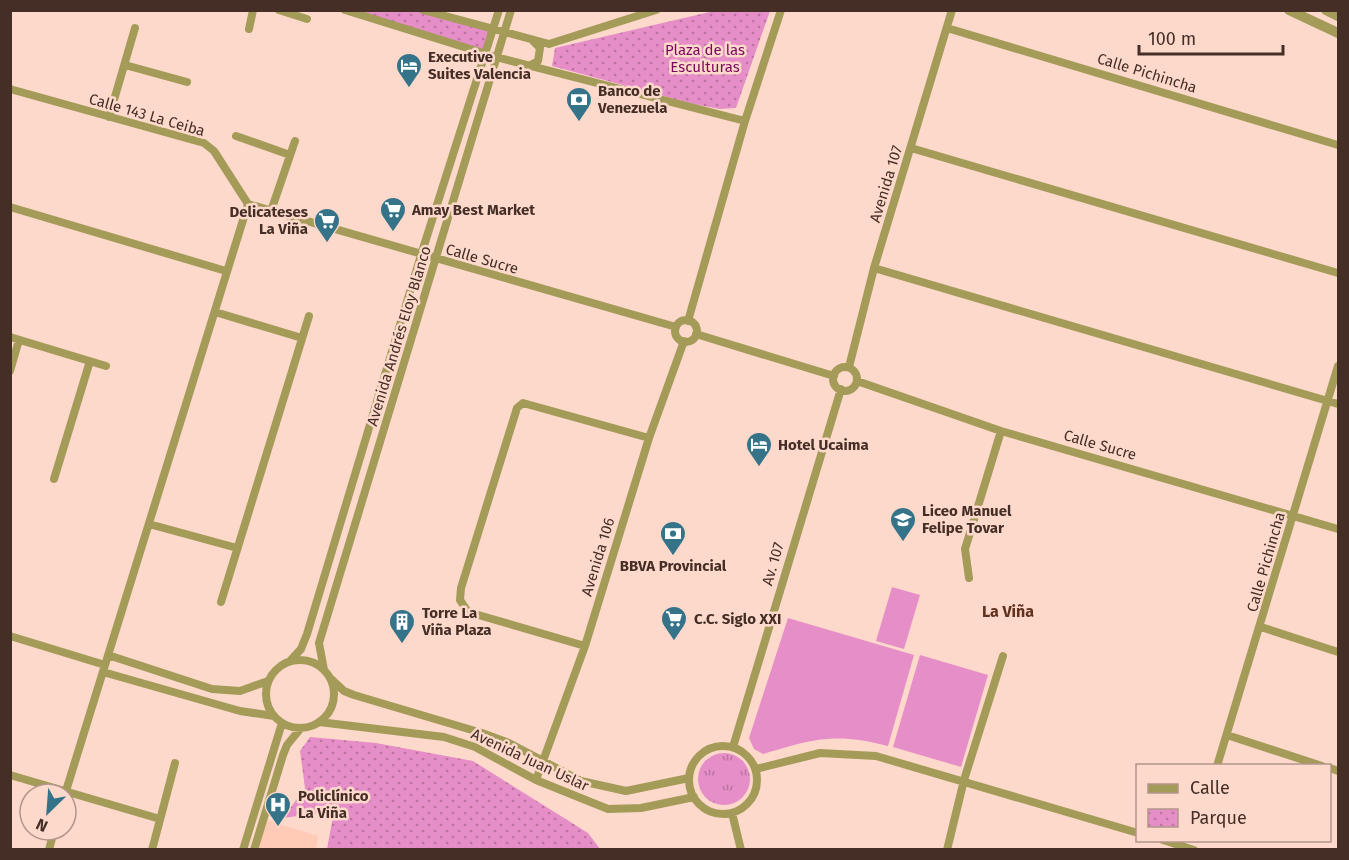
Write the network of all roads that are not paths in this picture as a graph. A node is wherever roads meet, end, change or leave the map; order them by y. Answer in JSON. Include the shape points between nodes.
{"nodes":[{"id":1,"x":253,"y":10,"type":"edge"},
{"id":2,"x":279,"y":10,"type":"edge"},
{"id":3,"x":345,"y":10,"type":"edge"},
{"id":4,"x":423,"y":10,"type":"edge"},
{"id":5,"x":500,"y":10,"type":"edge"},
{"id":6,"x":510,"y":10,"type":"edge"},
{"id":7,"x":656,"y":10,"type":"edge"},
{"id":8,"x":781,"y":10,"type":"edge"},
{"id":9,"x":952,"y":10,"type":"edge"},
{"id":10,"x":1289,"y":10,"type":"edge"},
{"id":11,"x":1326,"y":10,"type":"edge"},
{"id":12,"x":1338,"y":16,"type":"edge"},
{"id":13,"x":307,"y":19,"type":"dead end"},
{"id":14,"x":135,"y":28,"type":"dead end"},
{"id":15,"x":947,"y":28,"type":"junction"},
{"id":16,"x":249,"y":29,"type":"dead end"},
{"id":17,"x":494,"y":31,"type":"junction"},
{"id":18,"x":504,"y":33,"type":"junction"},
{"id":19,"x":1338,"y":33,"type":"edge"},
{"id":20,"x":532,"y":41,"type":"junction"},
{"id":21,"x":486,"y":54,"type":"junction"},
{"id":22,"x":496,"y":57,"type":"junction"},
{"id":23,"x":125,"y":65,"type":"junction"},
{"id":24,"x":529,"y":66,"type":"junction"},
{"id":25,"x":187,"y":82,"type":"dead end"},
{"id":26,"x":10,"y":89,"type":"edge"},
{"id":27,"x":109,"y":117,"type":"junction"},
{"id":28,"x":745,"y":121,"type":"junction"},
{"id":29,"x":236,"y":136,"type":"dead end"},
{"id":30,"x":295,"y":141,"type":"dead end"},
{"id":31,"x":1338,"y":145,"type":"edge"},
{"id":32,"x":911,"y":148,"type":"junction"},
{"id":33,"x":290,"y":155,"type":"junction"},
{"id":34,"x":248,"y":204,"type":"junction"},
{"id":35,"x":10,"y":207,"type":"edge"},
{"id":36,"x":271,"y":211,"type":"junction"},
{"id":37,"x":421,"y":255,"type":"junction"},
{"id":38,"x":436,"y":260,"type":"junction"},
{"id":39,"x":874,"y":268,"type":"junction"},
{"id":40,"x":226,"y":271,"type":"junction"},
{"id":41,"x":1338,"y":273,"type":"edge"},
{"id":42,"x":215,"y":312,"type":"junction"},
{"id":43,"x":309,"y":316,"type":"dead end"},
{"id":44,"x":688,"y":321,"type":"junction"},
{"id":45,"x":676,"y":327,"type":"junction"},
{"id":46,"x":696,"y":334,"type":"junction"},
{"id":47,"x":302,"y":338,"type":"junction"},
{"id":48,"x":15,"y":339,"type":"edge"},
{"id":49,"x":684,"y":341,"type":"junction"},
{"id":50,"x":90,"y":361,"type":"junction"},
{"id":51,"x":106,"y":366,"type":"dead end"},
{"id":52,"x":1338,"y":366,"type":"edge"},
{"id":53,"x":849,"y":367,"type":"junction"},
{"id":54,"x":10,"y":371,"type":"edge"},
{"id":55,"x":834,"y":376,"type":"junction"},
{"id":56,"x":857,"y":381,"type":"junction"},
{"id":57,"x":841,"y":389,"type":"junction"},
{"id":58,"x":1328,"y":401,"type":"junction"},
{"id":59,"x":1338,"y":404,"type":"edge"},
{"id":60,"x":1001,"y":431,"type":"junction"},
{"id":61,"x":649,"y":438,"type":"junction"},
{"id":62,"x":54,"y":479,"type":"dead end"},
{"id":63,"x":1294,"y":515,"type":"junction"},
{"id":64,"x":149,"y":524,"type":"junction"},
{"id":65,"x":1338,"y":529,"type":"edge"},
{"id":66,"x":237,"y":548,"type":"junction"},
{"id":67,"x":969,"y":578,"type":"dead end"},
{"id":68,"x":221,"y":602,"type":"dead end"},
{"id":69,"x":1261,"y":627,"type":"junction"},
{"id":70,"x":10,"y":636,"type":"edge"},
{"id":71,"x":585,"y":646,"type":"junction"},
{"id":72,"x":1338,"y":652,"type":"edge"},
{"id":73,"x":108,"y":655,"type":"junction"},
{"id":74,"x":1003,"y":656,"type":"dead end"},
{"id":75,"x":290,"y":661,"type":"junction"},
{"id":76,"x":104,"y":668,"type":"junction"},
{"id":77,"x":324,"y":670,"type":"junction"},
{"id":78,"x":330,"y":678,"type":"junction"},
{"id":79,"x":268,"y":681,"type":"junction"},
{"id":80,"x":274,"y":716,"type":"junction"},
{"id":81,"x":319,"y":722,"type":"junction"},
{"id":82,"x":282,"y":723,"type":"junction"},
{"id":83,"x":300,"y":728,"type":"junction"},
{"id":84,"x":1227,"y":735,"type":"junction"},
{"id":85,"x":733,"y":747,"type":"junction"},
{"id":86,"x":176,"y":763,"type":"dead end"},
{"id":87,"x":544,"y":763,"type":"junction"},
{"id":88,"x":1217,"y":764,"type":"edge"},
{"id":89,"x":1319,"y":764,"type":"edge"},
{"id":90,"x":756,"y":769,"type":"junction"},
{"id":91,"x":10,"y":775,"type":"edge"},
{"id":92,"x":689,"y":778,"type":"junction"},
{"id":93,"x":536,"y":780,"type":"junction"},
{"id":94,"x":964,"y":780,"type":"junction"},
{"id":95,"x":33,"y":782,"type":"edge"},
{"id":96,"x":68,"y":782,"type":"edge"},
{"id":97,"x":78,"y":796,"type":"edge"},
{"id":98,"x":694,"y":797,"type":"junction"},
{"id":99,"x":732,"y":813,"type":"junction"},
{"id":100,"x":160,"y":819,"type":"junction"},
{"id":101,"x":1136,"y":833,"type":"edge"},
{"id":102,"x":1171,"y":842,"type":"edge"},
{"id":103,"x":1192,"y":847,"type":"edge"},
{"id":104,"x":152,"y":849,"type":"edge"},
{"id":105,"x":243,"y":849,"type":"edge"},
{"id":106,"x":254,"y":849,"type":"edge"},
{"id":107,"x":741,"y":849,"type":"edge"},
{"id":108,"x":947,"y":849,"type":"edge"}],
"edges":[{"from":1,"to":16,"type":"street"},
{"from":2,"to":13,"type":"street"},
{"from":3,"to":21,"type":"street"},
{"from":4,"to":17,"type":"street"},
{"from":5,"to":17,"type":"street","name":"Avenida Andrés Eloy Blanco"},
{"from":6,"to":18,"type":"street","name":"Avenida Andrés Eloy Blanco"},
{"from":7,"to":20,"type":"street","via":[[549,44]]},
{"from":8,"to":28,"type":"street"},
{"from":9,"to":15,"type":"street","name":"Avenida 107"},
{"from":10,"to":19,"type":"street"},
{"from":11,"to":12,"type":"street"},
{"from":14,"to":23,"type":"street"},
{"from":15,"to":31,"type":"street","name":"Calle Pichincha"},
{"from":15,"to":32,"type":"street","name":"Avenida 107"},
{"from":17,"to":18,"type":"street"},
{"from":17,"to":21,"type":"street","name":"Avenida Andrés Eloy Blanco"},
{"from":18,"to":20,"type":"street"},
{"from":18,"to":22,"type":"street","name":"Avenida Andrés Eloy Blanco"},
{"from":20,"to":24,"type":"street","via":[[541,54]]},
{"from":21,"to":22,"type":"street"},
{"from":21,"to":37,"type":"street","name":"Avenida Andrés Eloy Blanco"},
{"from":22,"to":24,"type":"street"},
{"from":22,"to":38,"type":"street","name":"Avenida Andrés Eloy Blanco"},
{"from":23,"to":25,"type":"street"},
{"from":23,"to":27,"type":"street"},
{"from":24,"to":28,"type":"street"},
{"from":26,"to":27,"type":"street","name":"Calle 143 La Ceiba"},
{"from":27,"to":34,"type":"street","name":"Calle 143 La Ceiba","via":[[204,144],[214,151]]},
{"from":28,"to":44,"type":"street"},
{"from":29,"to":33,"type":"street"},
{"from":30,"to":33,"type":"street"},
{"from":32,"to":39,"type":"street","name":"Avenida 107"},
{"from":32,"to":41,"type":"street"},
{"from":33,"to":36,"type":"street"},
{"from":34,"to":36,"type":"street","name":"Calle Sucre"},
{"from":34,"to":40,"type":"street"},
{"from":35,"to":40,"type":"street"},
{"from":36,"to":37,"type":"street","name":"Calle Sucre"},
{"from":37,"to":38,"type":"street","name":"Calle Sucre"},
{"from":37,"to":75,"type":"street","name":"Avenida Andrés Eloy Blanco","via":[[310,625],[301,649]]},
{"from":38,"to":45,"type":"street","name":"Calle Sucre"},
{"from":38,"to":77,"type":"street","name":"Avenida Andrés Eloy Blanco","via":[[319,643]]},
{"from":39,"to":53,"type":"street","name":"Avenida 107"},
{"from":39,"to":58,"type":"street"},
{"from":40,"to":42,"type":"street"},
{"from":42,"to":47,"type":"street"},
{"from":42,"to":64,"type":"street"},
{"from":43,"to":47,"type":"street"},
{"from":44,"to":45,"type":"street"},
{"from":44,"to":46,"type":"street"},
{"from":45,"to":49,"type":"street","via":[[676,335]]},
{"from":46,"to":49,"type":"street","via":[[692,340]]},
{"from":46,"to":55,"type":"street"},
{"from":47,"to":66,"type":"street"},
{"from":48,"to":50,"type":"street"},
{"from":48,"to":54,"type":"street"},
{"from":49,"to":61,"type":"street","name":"Avenida 106"},
{"from":50,"to":51,"type":"street"},
{"from":50,"to":62,"type":"street"},
{"from":52,"to":58,"type":"street","name":"Calle Pichincha"},
{"from":53,"to":55,"type":"street","via":[[841,367]]},
{"from":53,"to":56,"type":"street","via":[[856,373]]},
{"from":55,"to":57,"type":"street"},
{"from":56,"to":57,"type":"street","via":[[852,388]]},
{"from":56,"to":60,"type":"street","name":"Calle Sucre"},
{"from":57,"to":85,"type":"street","name":"Av. 107"},
{"from":58,"to":59,"type":"street"},
{"from":58,"to":63,"type":"street","name":"Calle Pichincha"},
{"from":60,"to":63,"type":"street","name":"Calle Sucre"},
{"from":60,"to":67,"type":"street","via":[[965,549]]},
{"from":61,"to":71,"type":"street","name":"Avenida 106"},
{"from":61,"to":71,"type":"street","via":[[523,403],[517,408],[464,576],[460,600],[468,612]]},
{"from":63,"to":65,"type":"street","name":"Calle Sucre"},
{"from":63,"to":69,"type":"street","name":"Calle Pichincha"},
{"from":64,"to":66,"type":"street"},
{"from":64,"to":73,"type":"street"},
{"from":66,"to":68,"type":"street"},
{"from":69,"to":72,"type":"street"},
{"from":69,"to":84,"type":"street","name":"Calle Pichincha"},
{"from":70,"to":76,"type":"street"},
{"from":71,"to":87,"type":"street","name":"Avenida 106"},
{"from":73,"to":76,"type":"street"},
{"from":73,"to":79,"type":"street","via":[[212,689],[240,691]]},
{"from":74,"to":94,"type":"street"},
{"from":75,"to":77,"type":"street","via":[[304,660]]},
{"from":75,"to":79,"type":"street","via":[[274,671]]},
{"from":76,"to":80,"type":"street","via":[[240,711]]},
{"from":76,"to":96,"type":"street"},
{"from":77,"to":78,"type":"street"},
{"from":78,"to":81,"type":"street","via":[[333,702]]},
{"from":78,"to":87,"type":"street","name":"Avenida Juan Uslar","via":[[354,696],[482,733]]},
{"from":79,"to":80,"type":"street","via":[[266,700]]},
{"from":80,"to":82,"type":"street"},
{"from":81,"to":83,"type":"street"},
{"from":81,"to":93,"type":"street","name":"Avenida Juan Uslar","via":[[444,737],[474,747]]},
{"from":82,"to":83,"type":"street"},
{"from":82,"to":105,"type":"street"},
{"from":83,"to":106,"type":"street","via":[[283,755]]},
{"from":84,"to":88,"type":"street","name":"Calle Pichincha"},
{"from":84,"to":89,"type":"street"},
{"from":85,"to":90,"type":"street","via":[[746,754]]},
{"from":85,"to":92,"type":"street","via":[[706,751],[697,758]]},
{"from":86,"to":100,"type":"street"},
{"from":87,"to":92,"type":"street","name":"Avenida Juan Uslar","via":[[581,781],[626,791]]},
{"from":87,"to":93,"type":"street","name":"Avenida 106"},
{"from":90,"to":94,"type":"street","via":[[820,753],[876,756]]},
{"from":90,"to":99,"type":"street","via":[[753,796]]},
{"from":91,"to":95,"type":"street"},
{"from":92,"to":98,"type":"street"},
{"from":93,"to":98,"type":"street","name":"Avenida Juan Uslar","via":[[608,809],[641,808]]},
{"from":94,"to":101,"type":"street"},
{"from":94,"to":108,"type":"street"},
{"from":97,"to":100,"type":"street"},
{"from":98,"to":99,"type":"street","via":[[710,811]]},
{"from":99,"to":107,"type":"street"},
{"from":100,"to":104,"type":"street"},
{"from":102,"to":103,"type":"street"}]}
